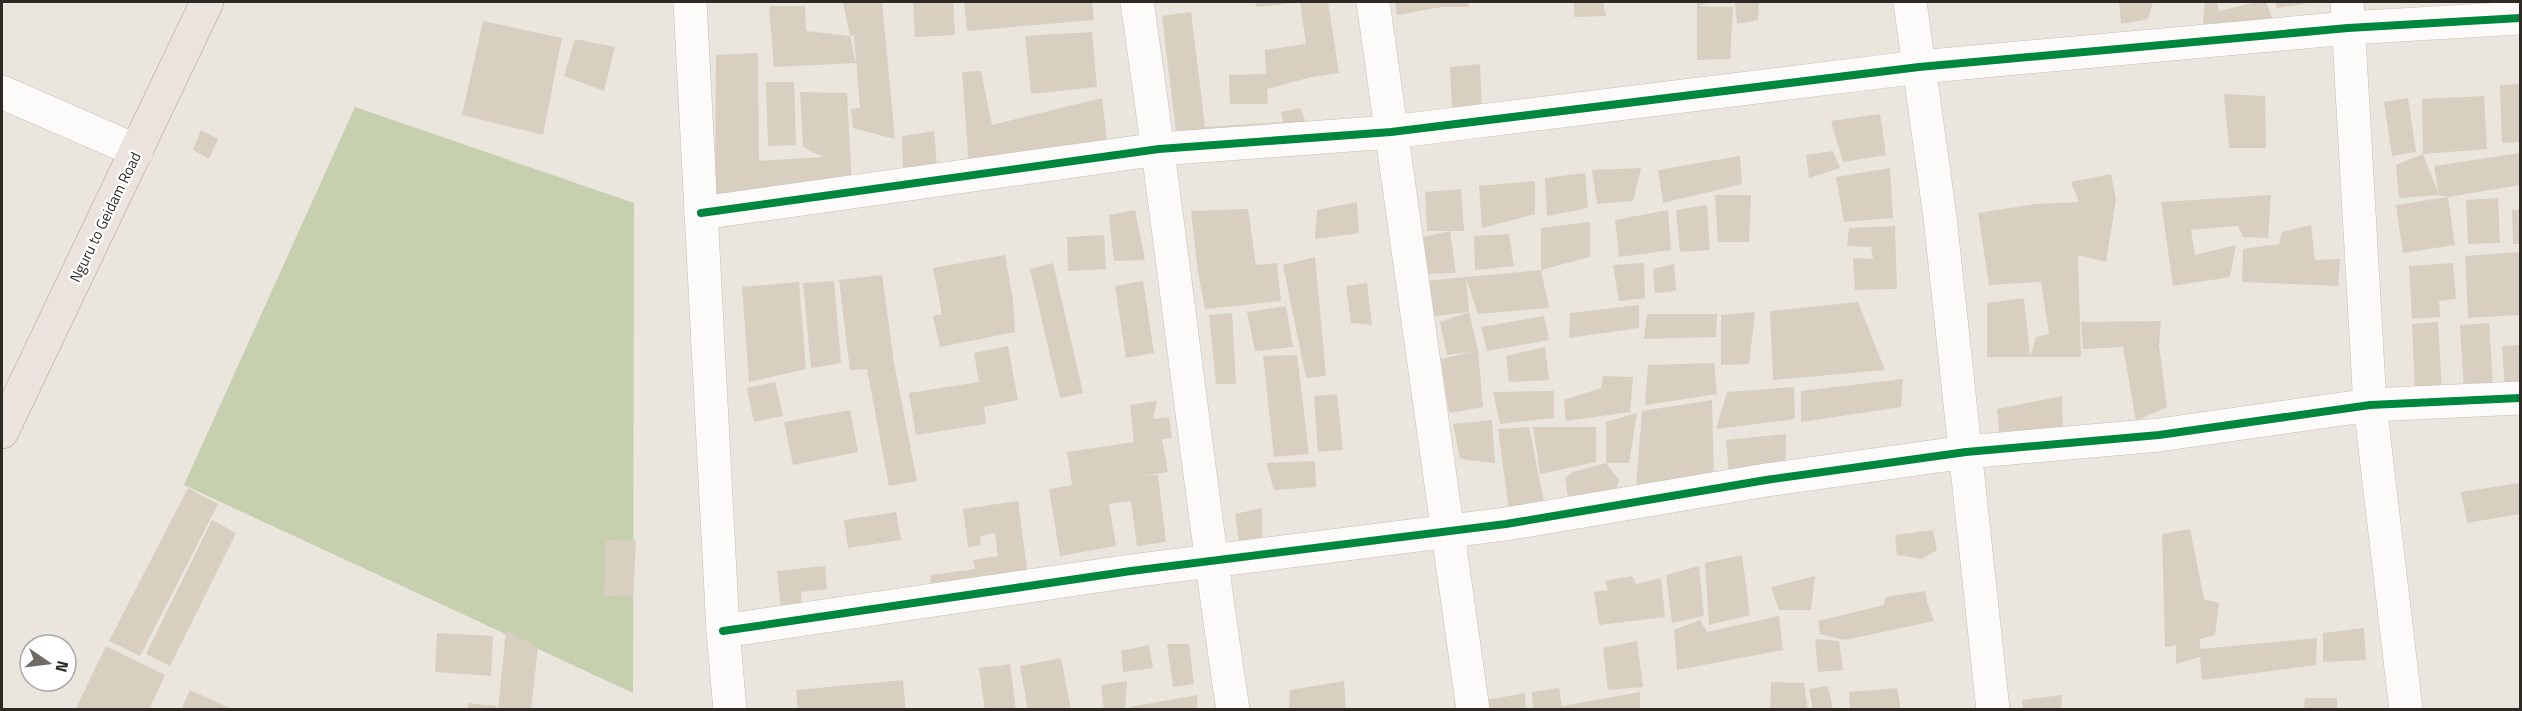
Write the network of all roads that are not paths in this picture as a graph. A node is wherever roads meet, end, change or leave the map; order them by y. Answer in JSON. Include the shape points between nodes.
{"nodes":[{"id":1,"x":207,"y":2,"type":"edge"},
{"id":2,"x":690,"y":2,"type":"edge"},
{"id":3,"x":1137,"y":2,"type":"edge"},
{"id":4,"x":1373,"y":2,"type":"edge"},
{"id":5,"x":1910,"y":2,"type":"edge"},
{"id":6,"x":2348,"y":15,"type":"edge"},
{"id":7,"x":2520,"y":18,"type":"edge"},
{"id":8,"x":1919,"y":67,"type":"junction"},
{"id":9,"x":2,"y":92,"type":"edge"},
{"id":10,"x":1392,"y":132,"type":"junction"},
{"id":11,"x":1159,"y":149,"type":"junction"},
{"id":12,"x":137,"y":151,"type":"junction"},
{"id":13,"x":700,"y":213,"type":"junction"},
{"id":14,"x":2520,"y":398,"type":"edge"},
{"id":15,"x":2370,"y":405,"type":"junction"},
{"id":16,"x":2,"y":432,"type":"edge"},
{"id":17,"x":1966,"y":453,"type":"junction"},
{"id":18,"x":1447,"y":532,"type":"junction"},
{"id":19,"x":1210,"y":561,"type":"junction"},
{"id":20,"x":723,"y":631,"type":"junction"},
{"id":21,"x":730,"y":710,"type":"edge"},
{"id":22,"x":1233,"y":710,"type":"edge"},
{"id":23,"x":1473,"y":710,"type":"edge"},
{"id":24,"x":1993,"y":710,"type":"edge"},
{"id":25,"x":2406,"y":710,"type":"edge"}],
"edges":[{"from":1,"to":12,"type":"main road","name":"Nguru to Geidam Road"},
{"from":2,"to":13,"type":"street"},
{"from":3,"to":11,"type":"street"},
{"from":4,"to":10,"type":"street"},
{"from":5,"to":8,"type":"street"},
{"from":6,"to":7,"type":"street"},
{"from":6,"to":8,"type":"street"},
{"from":6,"to":15,"type":"street"},
{"from":8,"to":10,"type":"street"},
{"from":8,"to":17,"type":"street"},
{"from":9,"to":12,"type":"street"},
{"from":10,"to":11,"type":"street"},
{"from":10,"to":18,"type":"street"},
{"from":11,"to":13,"type":"street"},
{"from":11,"to":19,"type":"street"},
{"from":12,"to":16,"type":"main road","name":"Nguru to Geidam Road"},
{"from":13,"to":20,"type":"street"},
{"from":14,"to":15,"type":"street"},
{"from":15,"to":17,"type":"street","via":[[2159,435]]},
{"from":15,"to":25,"type":"street"},
{"from":17,"to":18,"type":"street","via":[[1766,480]]},
{"from":17,"to":24,"type":"street"},
{"from":18,"to":19,"type":"street"},
{"from":18,"to":23,"type":"street"},
{"from":19,"to":20,"type":"street"},
{"from":19,"to":22,"type":"street"},
{"from":20,"to":21,"type":"street"}]}
